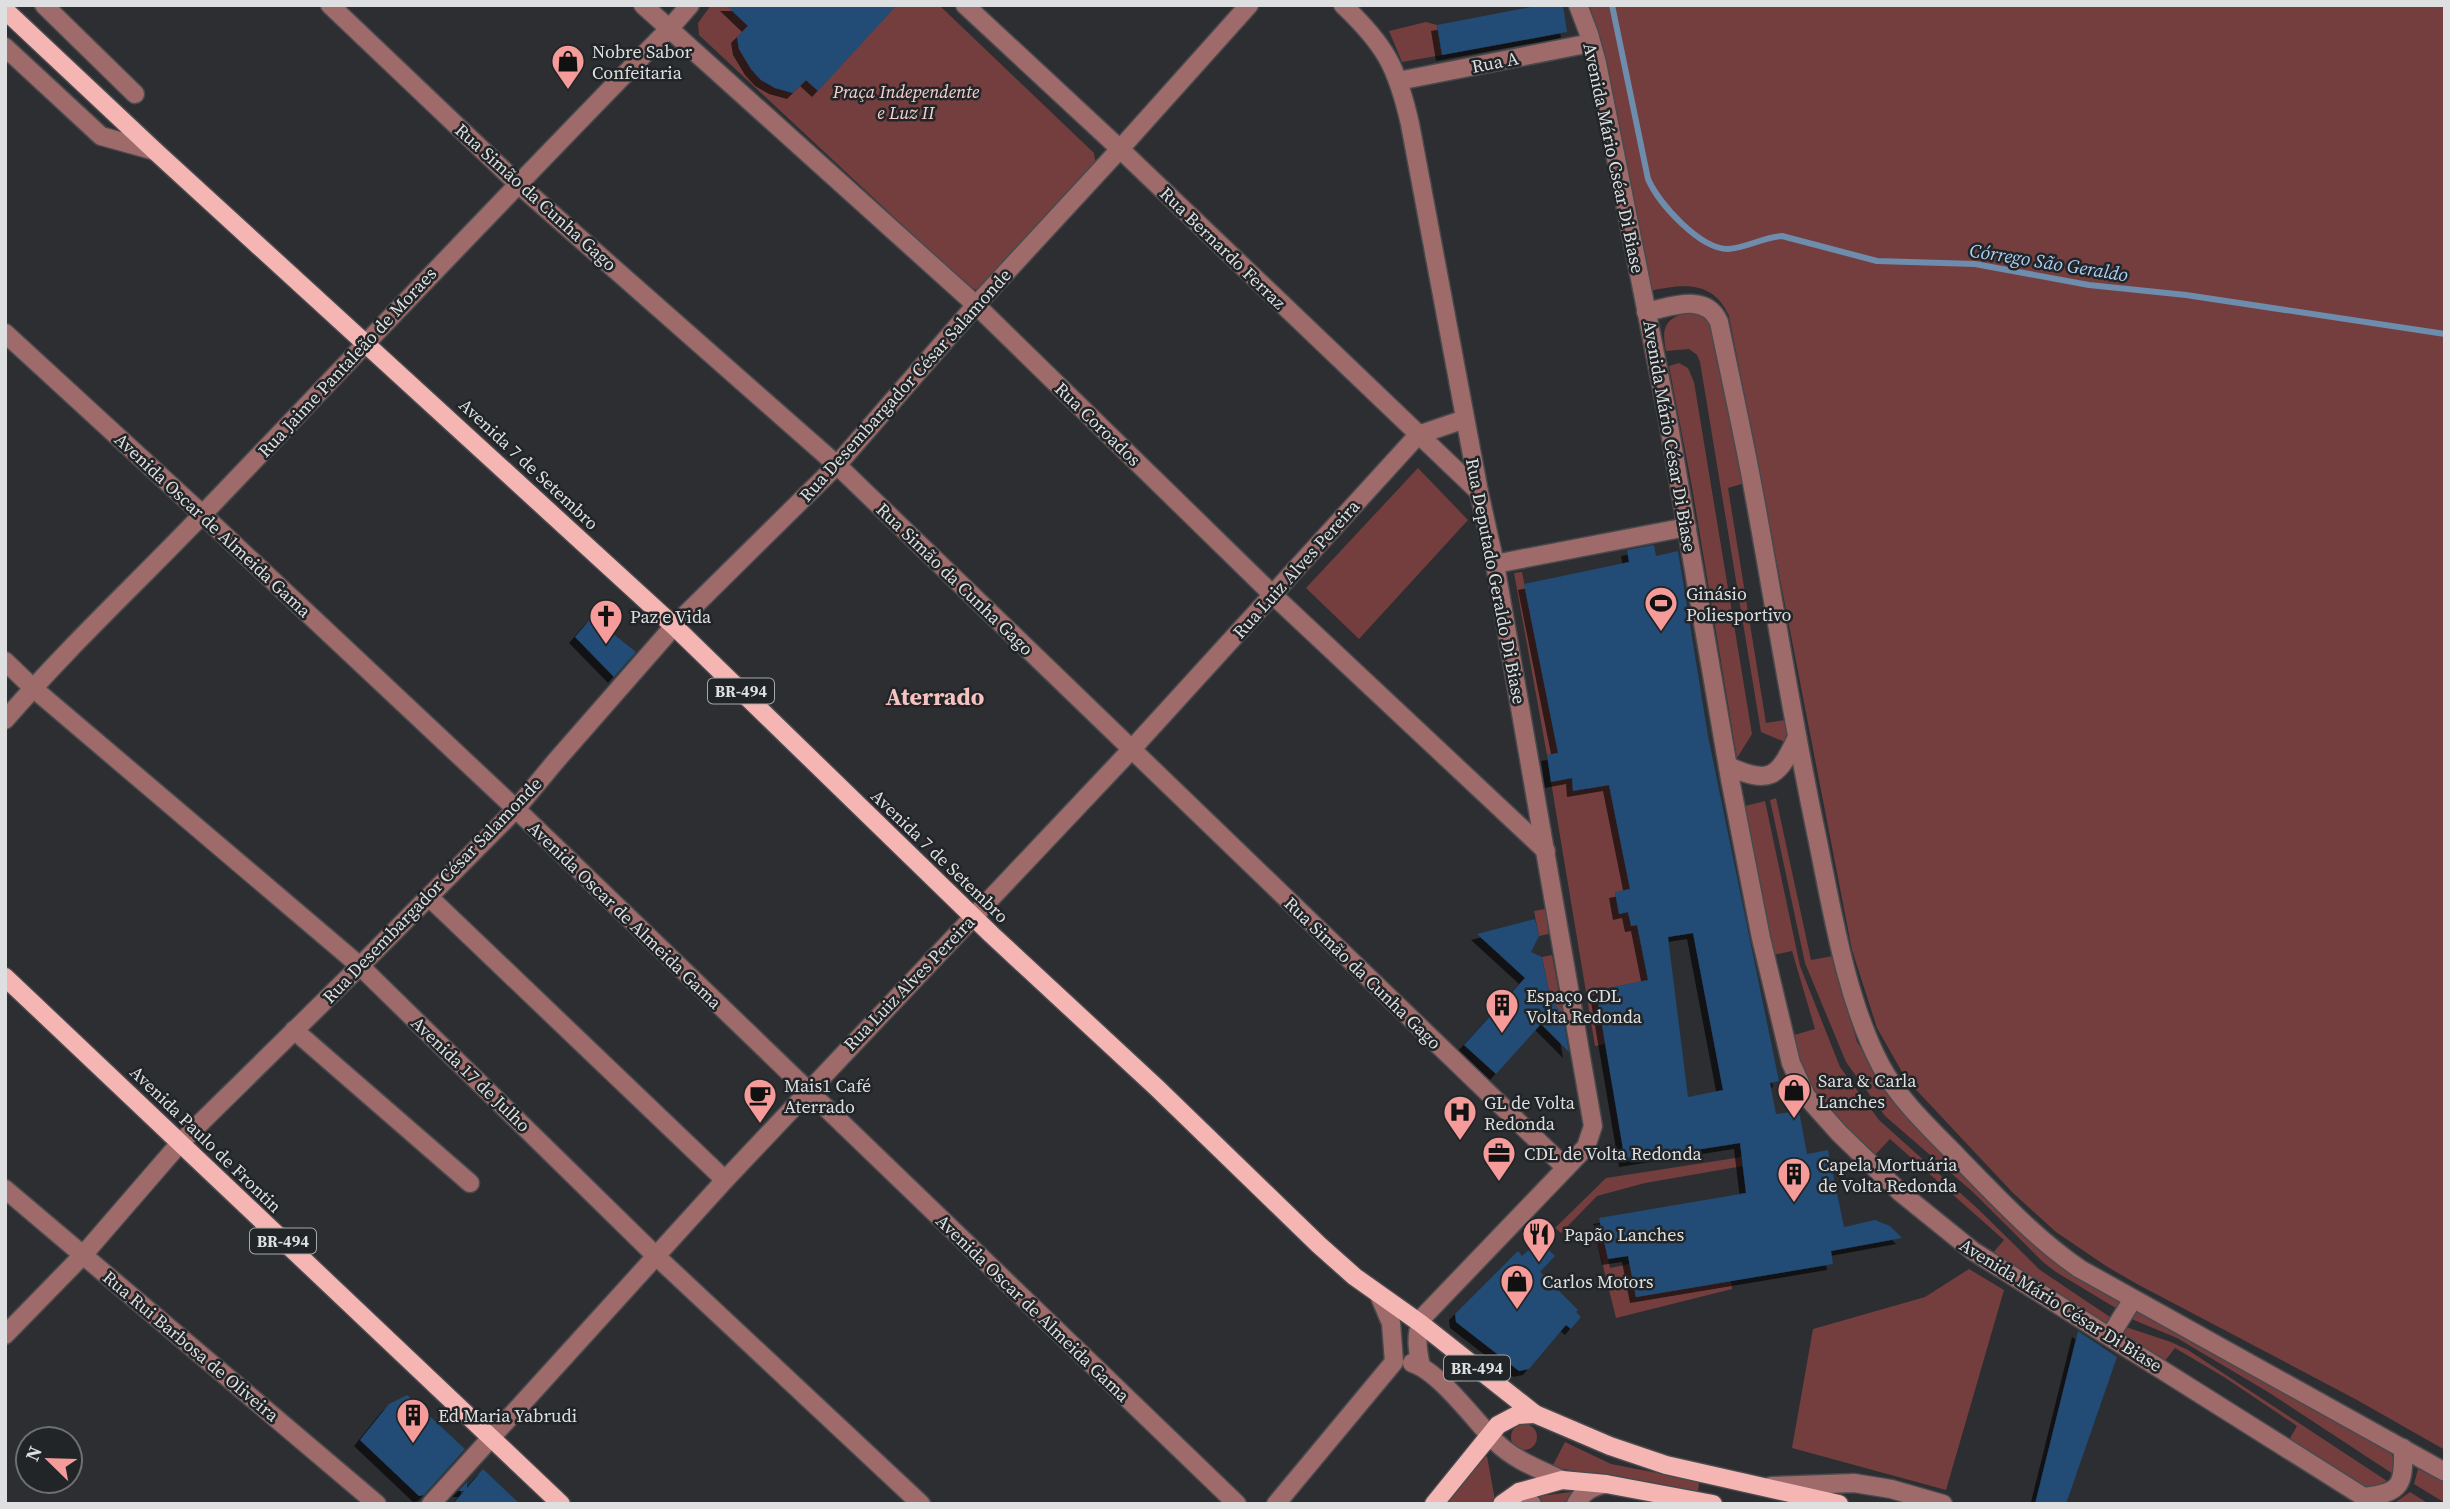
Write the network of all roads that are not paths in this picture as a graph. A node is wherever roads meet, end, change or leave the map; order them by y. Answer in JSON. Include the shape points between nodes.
{"nodes":[{"id":1,"x":44,"y":5,"type":"edge"},
{"id":2,"x":330,"y":5,"type":"edge"},
{"id":3,"x":643,"y":5,"type":"edge"},
{"id":4,"x":690,"y":5,"type":"edge"},
{"id":5,"x":965,"y":5,"type":"edge"},
{"id":6,"x":1249,"y":5,"type":"edge"},
{"id":7,"x":1343,"y":5,"type":"edge"},
{"id":8,"x":1578,"y":5,"type":"edge"},
{"id":9,"x":5,"y":10,"type":"edge"},
{"id":10,"x":669,"y":29,"type":"junction"},
{"id":11,"x":1591,"y":43,"type":"junction"},
{"id":12,"x":5,"y":47,"type":"edge"},
{"id":13,"x":1398,"y":81,"type":"junction"},
{"id":14,"x":135,"y":94,"type":"dead end"},
{"id":15,"x":1120,"y":149,"type":"junction"},
{"id":16,"x":155,"y":151,"type":"junction"},
{"id":17,"x":517,"y":183,"type":"junction"},
{"id":18,"x":976,"y":304,"type":"junction"},
{"id":19,"x":1646,"y":312,"type":"junction"},
{"id":20,"x":5,"y":333,"type":"edge"},
{"id":21,"x":366,"y":342,"type":"junction"},
{"id":22,"x":1465,"y":419,"type":"junction"},
{"id":23,"x":1418,"y":435,"type":"junction"},
{"id":24,"x":837,"y":465,"type":"junction"},
{"id":25,"x":1479,"y":492,"type":"junction"},
{"id":26,"x":203,"y":514,"type":"junction"},
{"id":27,"x":1687,"y":527,"type":"junction"},
{"id":28,"x":1495,"y":564,"type":"junction"},
{"id":29,"x":1272,"y":594,"type":"junction"},
{"id":30,"x":674,"y":626,"type":"junction"},
{"id":31,"x":5,"y":661,"type":"edge"},
{"id":32,"x":33,"y":688,"type":"junction"},
{"id":33,"x":5,"y":720,"type":"edge"},
{"id":34,"x":1797,"y":737,"type":"junction"},
{"id":35,"x":1131,"y":750,"type":"junction"},
{"id":36,"x":1728,"y":766,"type":"junction"},
{"id":37,"x":516,"y":809,"type":"junction"},
{"id":38,"x":1546,"y":851,"type":"junction"},
{"id":39,"x":429,"y":897,"type":"junction"},
{"id":40,"x":972,"y":916,"type":"junction"},
{"id":41,"x":360,"y":966,"type":"junction"},
{"id":42,"x":5,"y":977,"type":"edge"},
{"id":43,"x":294,"y":1030,"type":"junction"},
{"id":44,"x":807,"y":1091,"type":"junction"},
{"id":45,"x":180,"y":1143,"type":"junction"},
{"id":46,"x":1566,"y":1168,"type":"junction"},
{"id":47,"x":725,"y":1180,"type":"junction"},
{"id":48,"x":470,"y":1183,"type":"dead end"},
{"id":49,"x":5,"y":1189,"type":"edge"},
{"id":50,"x":84,"y":1254,"type":"junction"},
{"id":51,"x":655,"y":1255,"type":"junction"},
{"id":52,"x":1379,"y":1295,"type":"junction"},
{"id":53,"x":2133,"y":1299,"type":"junction"},
{"id":54,"x":1420,"y":1323,"type":"junction"},
{"id":55,"x":5,"y":1335,"type":"edge"},
{"id":56,"x":2110,"y":1336,"type":"junction"},
{"id":57,"x":1394,"y":1362,"type":"junction"},
{"id":58,"x":1422,"y":1366,"type":"junction"},
{"id":59,"x":1535,"y":1414,"type":"junction"},
{"id":60,"x":1489,"y":1434,"type":"junction"},
{"id":61,"x":490,"y":1437,"type":"junction"},
{"id":62,"x":2403,"y":1448,"type":"junction"},
{"id":63,"x":2445,"y":1472,"type":"edge"},
{"id":64,"x":1562,"y":1480,"type":"junction"},
{"id":65,"x":1606,"y":1484,"type":"junction"},
{"id":66,"x":1760,"y":1486,"type":"junction"},
{"id":67,"x":1525,"y":1498,"type":"edge"},
{"id":68,"x":2370,"y":1500,"type":"edge"},
{"id":69,"x":1838,"y":1503,"type":"edge"},
{"id":70,"x":377,"y":1504,"type":"edge"},
{"id":71,"x":431,"y":1504,"type":"edge"},
{"id":72,"x":561,"y":1504,"type":"edge"},
{"id":73,"x":921,"y":1504,"type":"edge"},
{"id":74,"x":1237,"y":1504,"type":"edge"},
{"id":75,"x":1276,"y":1504,"type":"edge"},
{"id":76,"x":1434,"y":1504,"type":"edge"},
{"id":77,"x":1502,"y":1504,"type":"edge"},
{"id":78,"x":1576,"y":1504,"type":"edge"},
{"id":79,"x":1713,"y":1504,"type":"edge"},
{"id":80,"x":1943,"y":1504,"type":"edge"}],
"edges":[{"from":1,"to":14,"type":"street"},
{"from":2,"to":17,"type":"street","name":"Rua Simão da Cunha Gago"},
{"from":3,"to":10,"type":"street","name":"Rua Coroados"},
{"from":4,"to":10,"type":"street","name":"Rua Jaime Pantaleão de Moraes"},
{"from":5,"to":15,"type":"street","name":"Rua Bernardo Ferraz"},
{"from":6,"to":15,"type":"street","name":"Rua Desembargador César Salamonde"},
{"from":7,"to":13,"type":"street","name":"Rua Deputado Geraldo Di Biase","via":[[1377,39]]},
{"from":8,"to":11,"type":"street","name":"Avenida Mário Cséar Di Biase"},
{"from":9,"to":16,"type":"main road","name":"Avenida 7 de Setembro","number":"BR-494"},
{"from":10,"to":17,"type":"street","name":"Rua Jaime Pantaleão de Moraes"},
{"from":10,"to":18,"type":"street","name":"Rua Coroados"},
{"from":11,"to":13,"type":"street","name":"Rua A"},
{"from":11,"to":19,"type":"street","name":"Avenida Mário Cséar Di Biase"},
{"from":12,"to":16,"type":"street","name":"Avenida 7 de Setembro","via":[[101,135]]},
{"from":13,"to":22,"type":"street","name":"Rua Deputado Geraldo Di Biase"},
{"from":15,"to":18,"type":"street","name":"Rua Desembargador César Salamonde"},
{"from":15,"to":23,"type":"street","name":"Rua Bernardo Ferraz"},
{"from":16,"to":21,"type":"main road","name":"Avenida 7 de Setembro","number":"BR-494"},
{"from":17,"to":21,"type":"street","name":"Rua Jaime Pantaleão de Moraes"},
{"from":17,"to":24,"type":"street","name":"Rua Simão da Cunha Gago"},
{"from":18,"to":24,"type":"street","name":"Rua Desembargador César Salamonde"},
{"from":18,"to":29,"type":"street","name":"Rua Coroados"},
{"from":19,"to":27,"type":"street","name":"Avenida Mário César Di Biase"},
{"from":19,"to":34,"type":"street","name":"Avenida Mário César Di Biase","via":[[1697,303],[1709,308],[1719,322]]},
{"from":20,"to":26,"type":"street","name":"Avenida Oscar de Almeida Gama"},
{"from":21,"to":26,"type":"street","name":"Rua Jaime Pantaleão de Moraes"},
{"from":21,"to":30,"type":"main road","name":"Avenida 7 de Setembro","number":"BR-494"},
{"from":22,"to":23,"type":"street"},
{"from":22,"to":25,"type":"street","name":"Rua Deputado Geraldo Di Biase"},
{"from":23,"to":25,"type":"street","name":"Rua Bernardo Ferraz"},
{"from":23,"to":29,"type":"street","name":"Rua Luiz Alves Pereira"},
{"from":24,"to":30,"type":"street","name":"Rua Desembargador César Salamonde"},
{"from":24,"to":35,"type":"street","name":"Rua Simão da Cunha Gago"},
{"from":25,"to":28,"type":"street","name":"Rua Deputado Geraldo Di Biase"},
{"from":26,"to":32,"type":"street","name":"Rua Jaime Pantaleão de Moraes"},
{"from":26,"to":37,"type":"street","name":"Avenida Oscar de Almeida Gama"},
{"from":27,"to":28,"type":"street"},
{"from":27,"to":36,"type":"street","name":"Avenida Mário César Di Biase"},
{"from":28,"to":38,"type":"street","name":"Rua Deputado Geraldo Di Biase"},
{"from":29,"to":35,"type":"street","name":"Rua Luiz Alves Pereira"},
{"from":29,"to":38,"type":"street","name":"Rua Coroados"},
{"from":30,"to":37,"type":"street","name":"Rua Desembargador César Salamonde"},
{"from":30,"to":40,"type":"main road","name":"Avenida 7 de Setembro","number":"BR-494"},
{"from":31,"to":32,"type":"street","name":"Avenida 17 de Julho"},
{"from":32,"to":33,"type":"street","name":"Rua Jaime Pantaleão de Moraes"},
{"from":32,"to":41,"type":"street","name":"Avenida 17 de Julho"},
{"from":34,"to":36,"type":"street","via":[[1770,775],[1757,777]]},
{"from":34,"to":53,"type":"street","name":"Avenida Mário César Di Biase","via":[[1844,962],[1867,1036],[1889,1079],[2031,1231],[2080,1269]]},
{"from":35,"to":40,"type":"street","name":"Rua Luiz Alves Pereira"},
{"from":35,"to":46,"type":"street","name":"Rua Simão da Cunha Gago"},
{"from":36,"to":56,"type":"street","name":"Avenida Mário César Di Biase","via":[[1773,991],[1791,1063],[1806,1096],[1877,1171],[1952,1236],[2005,1274]]},
{"from":37,"to":39,"type":"street","name":"Rua Desembargador César Salamonde"},
{"from":37,"to":44,"type":"street","name":"Avenida Oscar de Almeida Gama"},
{"from":38,"to":46,"type":"street","name":"Rua Deputado Geraldo Di Biase","via":[[1593,1126],[1586,1147]]},
{"from":39,"to":41,"type":"street","name":"Rua Desembargador César Salamonde"},
{"from":39,"to":47,"type":"street"},
{"from":40,"to":44,"type":"street","name":"Rua Luiz Alves Pereira"},
{"from":40,"to":52,"type":"main road","name":"Avenida 7 de Setembro","number":"BR-494","via":[[1319,1245]]},
{"from":41,"to":43,"type":"street","name":"Rua Desembargador César Salamonde"},
{"from":41,"to":51,"type":"street","name":"Avenida 17 de Julho"},
{"from":42,"to":45,"type":"main road","name":"Avenida Paulo de Frontin","number":"BR-494"},
{"from":43,"to":45,"type":"street","name":"Rua Desembargador César Salamonde"},
{"from":43,"to":48,"type":"street"},
{"from":44,"to":47,"type":"street","name":"Rua Luiz Alves Pereira"},
{"from":44,"to":74,"type":"street","name":"Avenida Oscar de Almeida Gama"},
{"from":45,"to":50,"type":"street","name":"Rua Desembargador César Salamonde"},
{"from":45,"to":61,"type":"main road","name":"Avenida Paulo de Frontin","number":"BR-494"},
{"from":46,"to":54,"type":"street","name":"Rua Deputado Geraldo Di Biase"},
{"from":47,"to":51,"type":"street","name":"Rua Luiz Alves Pereira"},
{"from":49,"to":50,"type":"street","name":"Rua Rui Barbosa de Oliveira"},
{"from":50,"to":55,"type":"street","name":"Rua Desembargador César Salamonde"},
{"from":50,"to":70,"type":"street","name":"Rua Rui Barbosa de Oliveira"},
{"from":51,"to":61,"type":"street","name":"Rua Luiz Alves Pereira"},
{"from":51,"to":73,"type":"street","name":"Avenida 17 de Julho"},
{"from":52,"to":54,"type":"main road","name":"Avenida 7 de Setembro"},
{"from":52,"to":57,"type":"street","via":[[1391,1323]]},
{"from":53,"to":56,"type":"street"},
{"from":53,"to":62,"type":"street","name":"Avenida Mário César Di Biase"},
{"from":54,"to":58,"type":"street"},
{"from":54,"to":59,"type":"main road","name":"Avenida 7 de Setembro","number":"BR-494"},
{"from":56,"to":68,"type":"street","name":"Avenida Mário César Di Biase"},
{"from":57,"to":58,"type":"street"},
{"from":57,"to":75,"type":"street"},
{"from":58,"to":60,"type":"street","number":"BR-494"},
{"from":59,"to":60,"type":"main road","via":[[1511,1417]]},
{"from":59,"to":66,"type":"main road","name":"Avenida 7 de Setembro","via":[[1656,1462]]},
{"from":60,"to":64,"type":"street","via":[[1507,1452]]},
{"from":60,"to":76,"type":"main road"},
{"from":61,"to":71,"type":"street","name":"Rua Luiz Alves Pereira"},
{"from":61,"to":72,"type":"main road","name":"Avenida Paulo de Frontin","number":"BR-494"},
{"from":62,"to":63,"type":"street","name":"Avenida Mário César Di Biase"},
{"from":62,"to":68,"type":"street","via":[[2399,1485]]},
{"from":64,"to":65,"type":"main road"},
{"from":64,"to":67,"type":"main road"},
{"from":65,"to":78,"type":"street","via":[[1591,1488]]},
{"from":65,"to":79,"type":"main road"},
{"from":66,"to":69,"type":"main road","name":"Avenida 7 de Setembro"},
{"from":66,"to":80,"type":"street","name":"Avenida 7 de Setembro","via":[[1854,1483]]},
{"from":67,"to":77,"type":"main road"}]}
